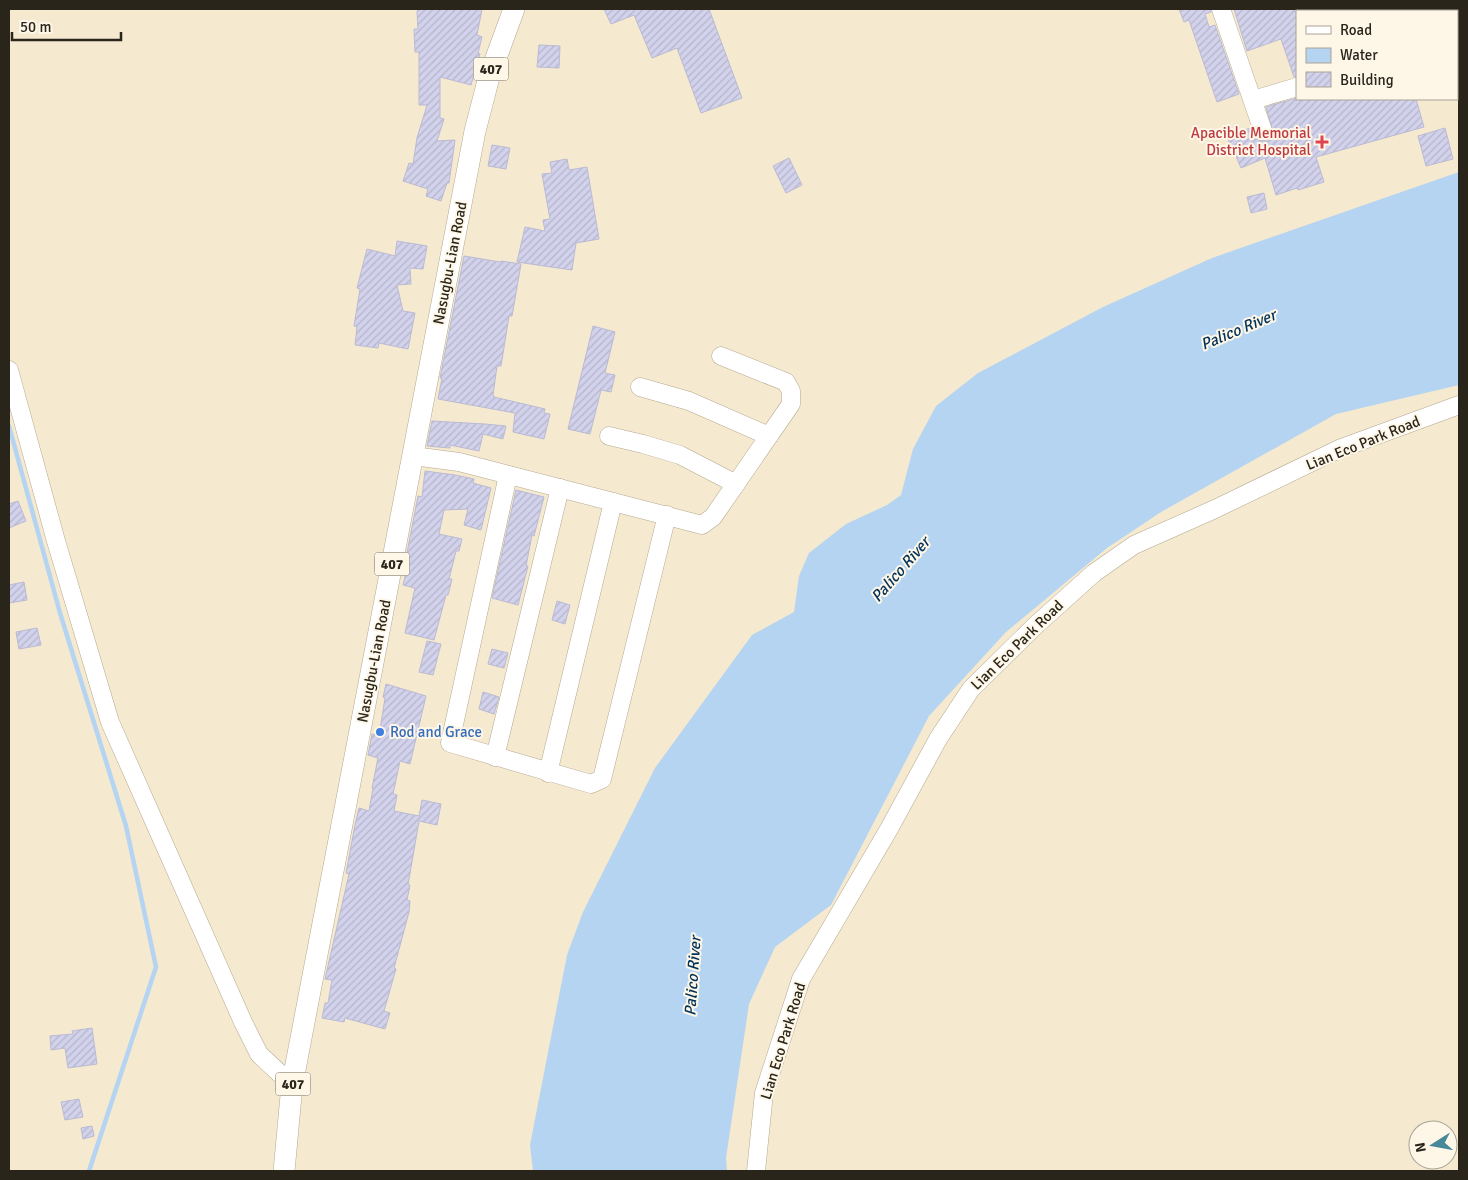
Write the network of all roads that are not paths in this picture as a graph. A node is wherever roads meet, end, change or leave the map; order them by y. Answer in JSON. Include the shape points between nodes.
{"nodes":[{"id":1,"x":514,"y":9,"type":"edge"},
{"id":2,"x":1220,"y":9,"type":"edge"},
{"id":3,"x":1296,"y":87,"type":"edge"},
{"id":4,"x":1253,"y":100,"type":"junction"},
{"id":5,"x":1263,"y":131,"type":"dead end"},
{"id":6,"x":720,"y":356,"type":"dead end"},
{"id":7,"x":9,"y":370,"type":"edge"},
{"id":8,"x":640,"y":386,"type":"dead end"},
{"id":9,"x":1459,"y":405,"type":"edge"},
{"id":10,"x":609,"y":436,"type":"dead end"},
{"id":11,"x":769,"y":436,"type":"junction"},
{"id":12,"x":413,"y":456,"type":"junction"},
{"id":13,"x":508,"y":475,"type":"junction"},
{"id":14,"x":736,"y":484,"type":"junction"},
{"id":15,"x":560,"y":488,"type":"junction"},
{"id":16,"x":613,"y":502,"type":"junction"},
{"id":17,"x":667,"y":515,"type":"junction"},
{"id":18,"x":495,"y":757,"type":"junction"},
{"id":19,"x":548,"y":773,"type":"junction"},
{"id":20,"x":292,"y":1085,"type":"junction"},
{"id":21,"x":284,"y":1171,"type":"edge"},
{"id":22,"x":756,"y":1171,"type":"edge"}],
"edges":[{"from":1,"to":12,"type":"main road","name":"Nasugbu-Lian Road","number":"407","via":[[491,69],[475,131]]},
{"from":2,"to":4,"type":"street"},
{"from":3,"to":4,"type":"street"},
{"from":4,"to":5,"type":"street"},
{"from":6,"to":11,"type":"street","via":[[786,382],[791,392],[791,404]]},
{"from":7,"to":20,"type":"street","via":[[110,722],[259,1054]]},
{"from":8,"to":11,"type":"street","via":[[690,401]]},
{"from":9,"to":22,"type":"street","name":"Lian Eco Park Road","via":[[1339,449],[1134,545],[1094,573],[971,689],[938,739],[801,979],[764,1093]]},
{"from":10,"to":14,"type":"street","via":[[680,455]]},
{"from":11,"to":14,"type":"street"},
{"from":12,"to":13,"type":"street","via":[[459,462]]},
{"from":12,"to":20,"type":"main road","name":"Nasugbu-Lian Road","number":"407"},
{"from":13,"to":15,"type":"street"},
{"from":13,"to":18,"type":"street","via":[[450,743]]},
{"from":14,"to":17,"type":"street","via":[[713,517],[702,525]]},
{"from":15,"to":16,"type":"street"},
{"from":15,"to":18,"type":"street"},
{"from":16,"to":17,"type":"street"},
{"from":16,"to":19,"type":"street"},
{"from":17,"to":19,"type":"street","via":[[602,779],[591,784]]},
{"from":18,"to":19,"type":"street"},
{"from":20,"to":21,"type":"main road","name":"Nasugbu-Lian Road","number":"407"}]}
